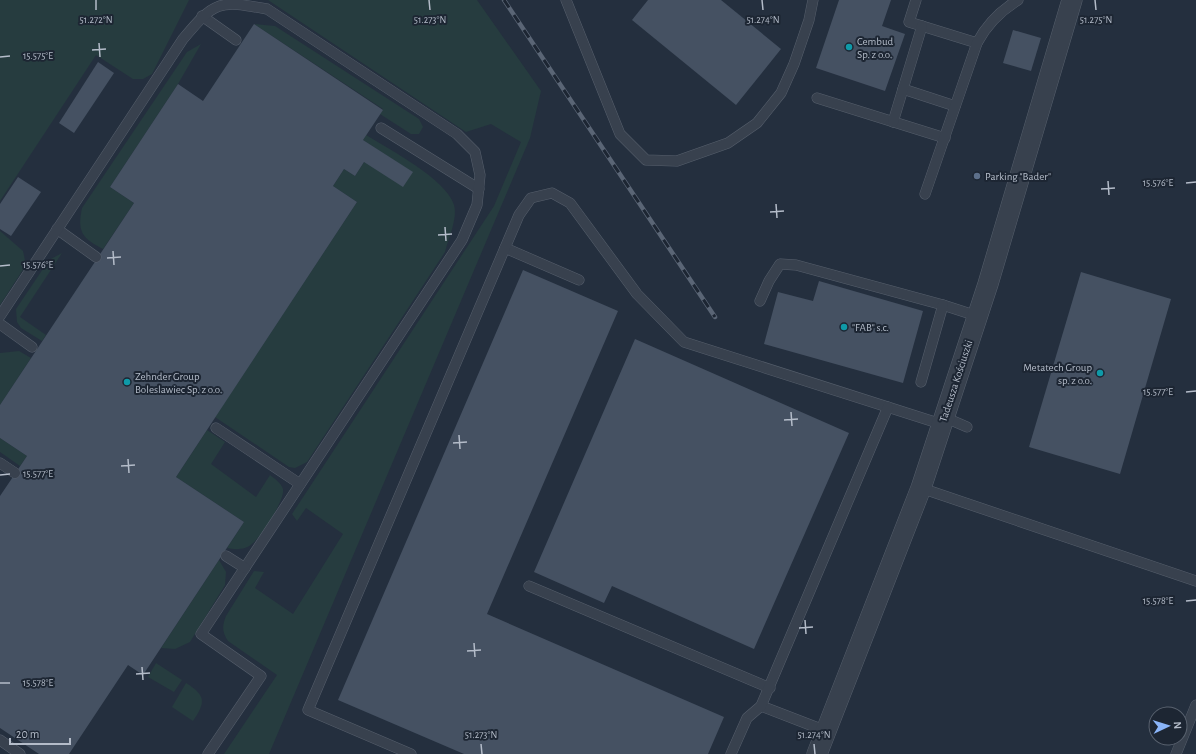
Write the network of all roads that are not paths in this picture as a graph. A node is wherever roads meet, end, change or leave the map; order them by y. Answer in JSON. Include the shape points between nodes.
{"nodes":[{"id":1,"x":566,"y":0,"type":"edge"},
{"id":2,"x":813,"y":0,"type":"edge"},
{"id":3,"x":916,"y":0,"type":"edge"},
{"id":4,"x":1018,"y":0,"type":"edge"},
{"id":5,"x":1072,"y":0,"type":"edge"},
{"id":6,"x":202,"y":16,"type":"junction"},
{"id":7,"x":922,"y":26,"type":"junction"},
{"id":8,"x":236,"y":40,"type":"dead end"},
{"id":9,"x":977,"y":44,"type":"junction"},
{"id":10,"x":903,"y":89,"type":"junction"},
{"id":11,"x":817,"y":98,"type":"dead end"},
{"id":12,"x":955,"y":106,"type":"junction"},
{"id":13,"x":893,"y":122,"type":"junction"},
{"id":14,"x":381,"y":128,"type":"dead end"},
{"id":15,"x":945,"y":138,"type":"junction"},
{"id":16,"x":479,"y":189,"type":"junction"},
{"id":17,"x":925,"y":194,"type":"dead end"},
{"id":18,"x":57,"y":229,"type":"junction"},
{"id":19,"x":506,"y":248,"type":"junction"},
{"id":20,"x":96,"y":257,"type":"dead end"},
{"id":21,"x":579,"y":280,"type":"dead end"},
{"id":22,"x":760,"y":301,"type":"dead end"},
{"id":23,"x":943,"y":305,"type":"junction"},
{"id":24,"x":0,"y":316,"type":"edge"},
{"id":25,"x":977,"y":316,"type":"junction"},
{"id":26,"x":0,"y":324,"type":"edge"},
{"id":27,"x":32,"y":347,"type":"dead end"},
{"id":28,"x":921,"y":382,"type":"dead end"},
{"id":29,"x":888,"y":407,"type":"junction"},
{"id":30,"x":942,"y":421,"type":"junction"},
{"id":31,"x":967,"y":427,"type":"dead end"},
{"id":32,"x":216,"y":428,"type":"dead end"},
{"id":33,"x":0,"y":463,"type":"edge"},
{"id":34,"x":15,"y":473,"type":"dead end"},
{"id":35,"x":300,"y":484,"type":"junction"},
{"id":36,"x":921,"y":488,"type":"junction"},
{"id":37,"x":226,"y":556,"type":"dead end"},
{"id":38,"x":245,"y":568,"type":"junction"},
{"id":39,"x":1196,"y":581,"type":"edge"},
{"id":40,"x":529,"y":586,"type":"dead end"},
{"id":41,"x":770,"y":688,"type":"junction"},
{"id":42,"x":761,"y":706,"type":"junction"},
{"id":43,"x":1196,"y":706,"type":"edge"},
{"id":44,"x":826,"y":731,"type":"junction"},
{"id":45,"x":0,"y":740,"type":"edge"},
{"id":46,"x":20,"y":754,"type":"edge"},
{"id":47,"x":208,"y":754,"type":"edge"},
{"id":48,"x":411,"y":754,"type":"edge"},
{"id":49,"x":731,"y":754,"type":"edge"},
{"id":50,"x":817,"y":754,"type":"edge"},
{"id":51,"x":1176,"y":754,"type":"edge"}],
"edges":[{"from":1,"to":2,"type":"lane","via":[[620,134],[646,160],[677,161],[728,143],[757,123],[781,93],[794,64]]},
{"from":3,"to":7,"type":"lane","via":[[909,22]]},
{"from":4,"to":9,"type":"lane","via":[[1004,9],[985,29]]},
{"from":5,"to":25,"type":"street","name":"Tadeusza Kościuszki"},
{"from":6,"to":8,"type":"lane"},
{"from":6,"to":16,"type":"lane","via":[[218,4],[240,2],[267,9],[457,134],[475,152],[480,175]]},
{"from":6,"to":18,"type":"lane","via":[[183,39]]},
{"from":7,"to":9,"type":"lane"},
{"from":7,"to":10,"type":"lane"},
{"from":9,"to":12,"type":"lane"},
{"from":10,"to":12,"type":"lane"},
{"from":10,"to":13,"type":"lane"},
{"from":11,"to":13,"type":"lane"},
{"from":12,"to":15,"type":"lane"},
{"from":13,"to":15,"type":"lane"},
{"from":14,"to":16,"type":"lane"},
{"from":15,"to":17,"type":"lane"},
{"from":16,"to":35,"type":"lane","via":[[477,205],[462,240]]},
{"from":18,"to":20,"type":"lane"},
{"from":18,"to":24,"type":"lane"},
{"from":19,"to":21,"type":"lane"},
{"from":19,"to":29,"type":"lane","via":[[519,215],[531,198],[552,193],[570,203],[637,294],[684,342]]},
{"from":19,"to":48,"type":"lane","via":[[308,710]]},
{"from":22,"to":23,"type":"lane","via":[[780,264],[796,265]]},
{"from":23,"to":25,"type":"lane"},
{"from":23,"to":28,"type":"lane"},
{"from":25,"to":30,"type":"street","name":"Tadeusza Kościuszki"},
{"from":26,"to":27,"type":"lane"},
{"from":29,"to":30,"type":"lane"},
{"from":29,"to":41,"type":"lane"},
{"from":30,"to":31,"type":"lane"},
{"from":30,"to":36,"type":"street","name":"Tadeusza Kościuszki"},
{"from":32,"to":35,"type":"lane"},
{"from":33,"to":34,"type":"lane"},
{"from":35,"to":38,"type":"lane"},
{"from":36,"to":39,"type":"lane"},
{"from":36,"to":44,"type":"street","name":"Tadeusza Kościuszki"},
{"from":37,"to":38,"type":"lane"},
{"from":38,"to":47,"type":"lane","via":[[201,634],[261,676]]},
{"from":40,"to":41,"type":"lane"},
{"from":41,"to":42,"type":"lane"},
{"from":42,"to":44,"type":"lane"},
{"from":42,"to":49,"type":"lane","via":[[747,718]]},
{"from":43,"to":51,"type":"lane"},
{"from":44,"to":50,"type":"street","name":"Tadeusza Kościuszki"},
{"from":45,"to":46,"type":"lane"}]}
